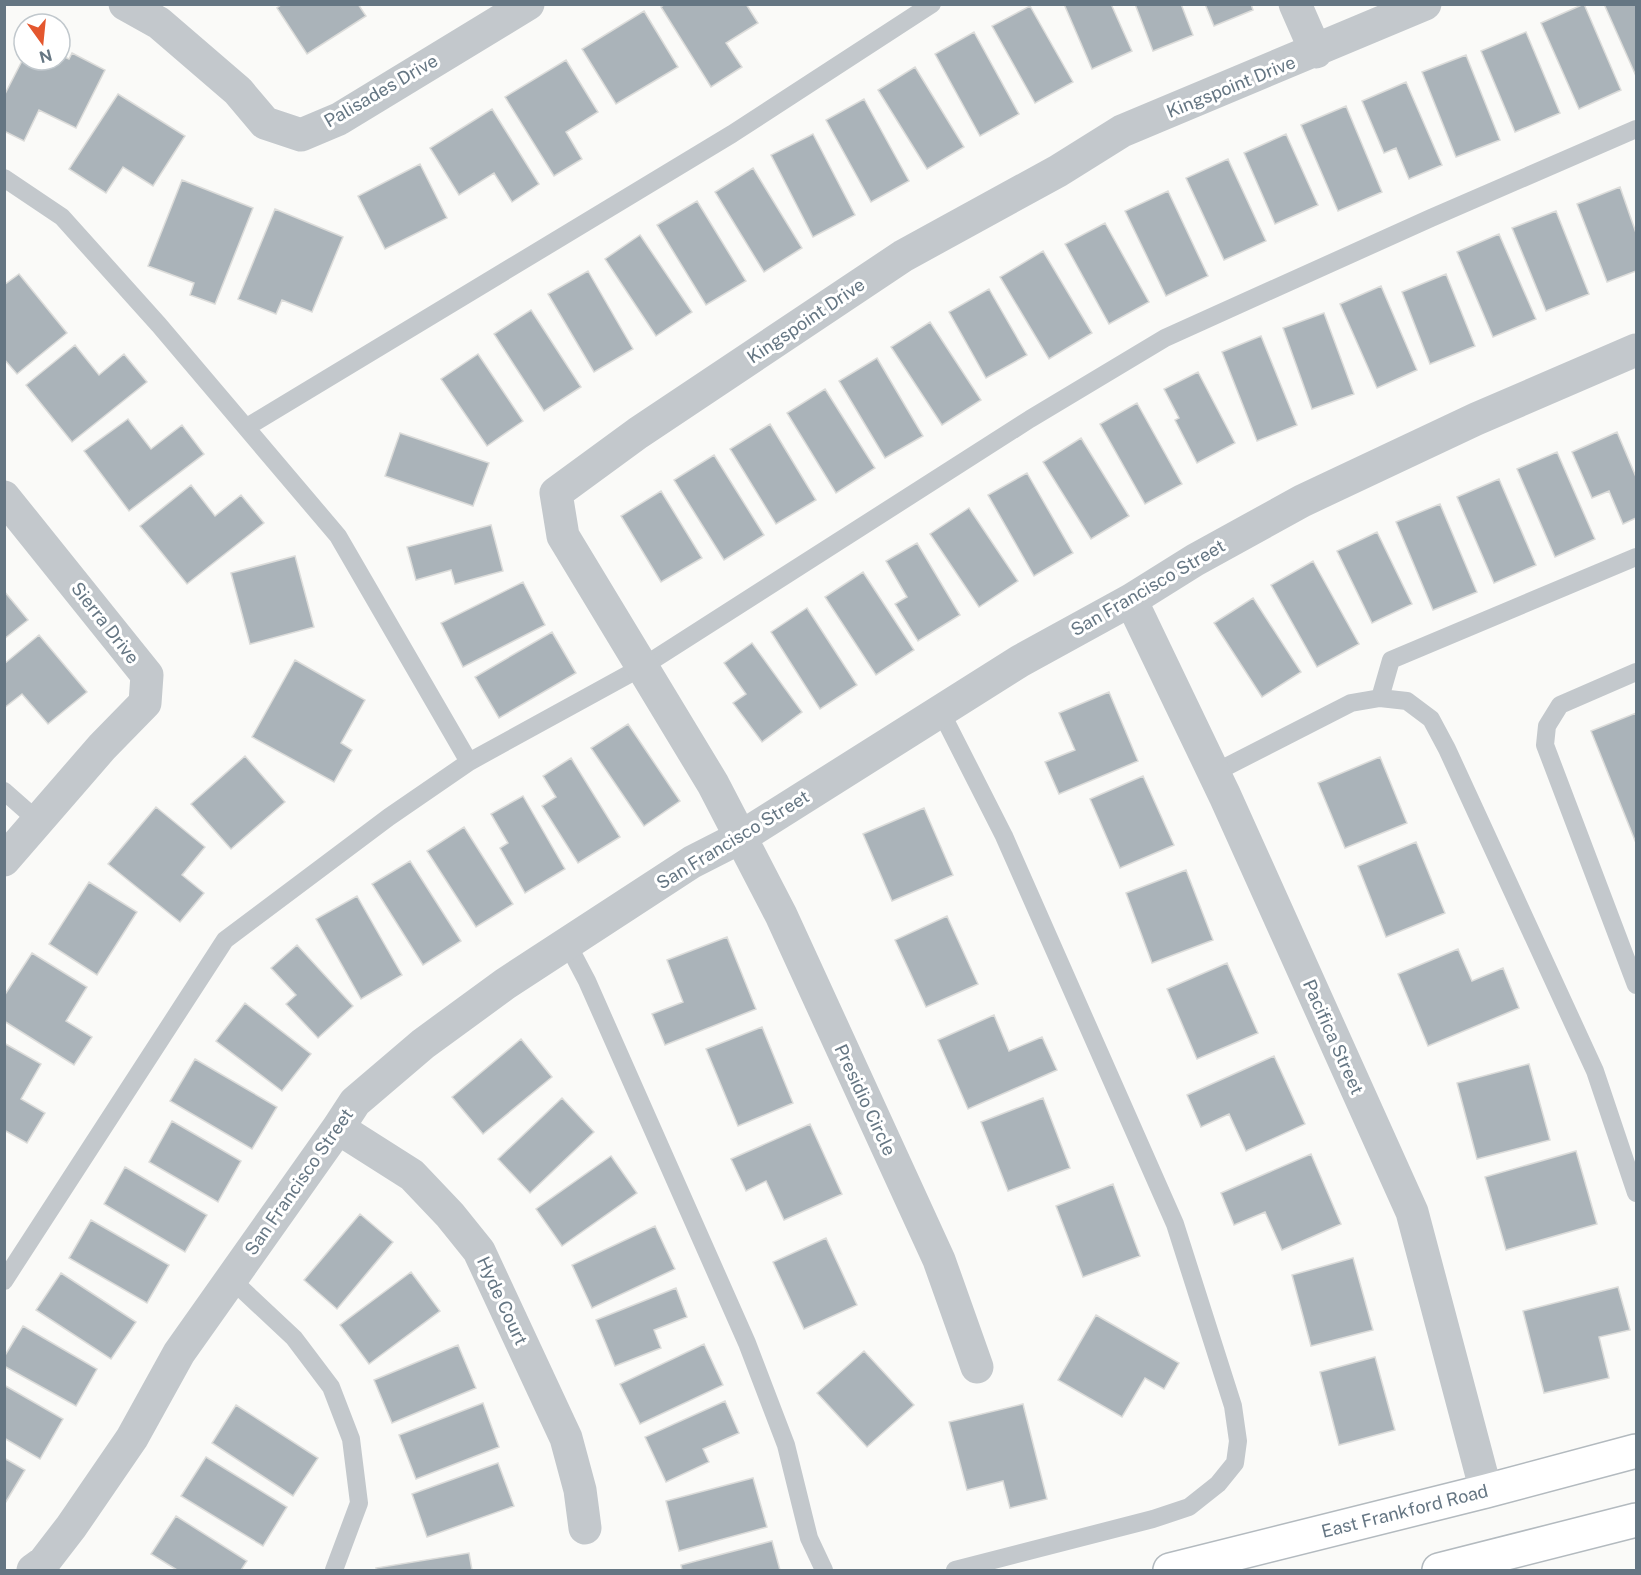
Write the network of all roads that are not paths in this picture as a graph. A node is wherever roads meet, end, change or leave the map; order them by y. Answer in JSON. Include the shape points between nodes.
{"nodes":[{"id":1,"x":125,"y":4,"type":"edge"},
{"id":2,"x":528,"y":4,"type":"edge"},
{"id":3,"x":932,"y":4,"type":"edge"},
{"id":4,"x":1295,"y":4,"type":"edge"},
{"id":5,"x":1425,"y":4,"type":"edge"},
{"id":6,"x":1316,"y":52,"type":"junction"},
{"id":7,"x":1636,"y":129,"type":"edge"},
{"id":8,"x":4,"y":178,"type":"edge"},
{"id":9,"x":1636,"y":350,"type":"edge"},
{"id":10,"x":247,"y":427,"type":"junction"},
{"id":11,"x":4,"y":496,"type":"edge"},
{"id":12,"x":1636,"y":557,"type":"edge"},
{"id":13,"x":1131,"y":600,"type":"junction"},
{"id":14,"x":642,"y":667,"type":"junction"},
{"id":15,"x":1636,"y":672,"type":"edge"},
{"id":16,"x":1380,"y":698,"type":"junction"},
{"id":17,"x":941,"y":712,"type":"junction"},
{"id":18,"x":469,"y":762,"type":"junction"},
{"id":19,"x":1214,"y":773,"type":"junction"},
{"id":20,"x":4,"y":791,"type":"edge"},
{"id":21,"x":38,"y":821,"type":"junction"},
{"id":22,"x":741,"y":837,"type":"junction"},
{"id":23,"x":4,"y":860,"type":"edge"},
{"id":24,"x":567,"y":943,"type":"junction"},
{"id":25,"x":1636,"y":985,"type":"edge"},
{"id":26,"x":338,"y":1128,"type":"junction"},
{"id":27,"x":1636,"y":1193,"type":"edge"},
{"id":28,"x":231,"y":1279,"type":"junction"},
{"id":29,"x":4,"y":1281,"type":"edge"},
{"id":30,"x":977,"y":1367,"type":"dead end"},
{"id":31,"x":1636,"y":1451,"type":"edge"},
{"id":32,"x":1486,"y":1491,"type":"junction"},
{"id":33,"x":1636,"y":1520,"type":"edge"},
{"id":34,"x":585,"y":1528,"type":"dead end"},
{"id":35,"x":33,"y":1570,"type":"edge"},
{"id":36,"x":334,"y":1570,"type":"edge"},
{"id":37,"x":824,"y":1570,"type":"edge"},
{"id":38,"x":955,"y":1570,"type":"edge"},
{"id":39,"x":1170,"y":1570,"type":"edge"},
{"id":40,"x":1439,"y":1570,"type":"edge"}],
"edges":[{"from":1,"to":2,"type":"street","name":"Palisades Drive","via":[[159,23],[238,91],[265,123],[301,135],[339,119]]},
{"from":3,"to":10,"type":"lane","via":[[732,134]]},
{"from":4,"to":6,"type":"street"},
{"from":5,"to":6,"type":"street","name":"Kingspoint Drive"},
{"from":6,"to":14,"type":"street","name":"Kingspoint Drive","via":[[1122,131],[1058,171],[903,256],[638,433],[556,494],[563,536]]},
{"from":7,"to":14,"type":"lane","via":[[1165,338],[1030,419]]},
{"from":8,"to":10,"type":"lane","via":[[62,217]]},
{"from":9,"to":13,"type":"street","name":"San Francisco Street","via":[[1476,419],[1302,501]]},
{"from":10,"to":18,"type":"lane","via":[[338,536]]},
{"from":11,"to":21,"type":"street","name":"Sierra Drive","via":[[147,675],[145,703]]},
{"from":12,"to":16,"type":"lane","via":[[1391,660]]},
{"from":13,"to":17,"type":"street","name":"San Francisco Street","via":[[1020,661]]},
{"from":13,"to":19,"type":"street","name":"Pacifica Street"},
{"from":14,"to":18,"type":"lane"},
{"from":14,"to":22,"type":"street","name":"Kingspoint Drive"},
{"from":15,"to":25,"type":"lane","via":[[1560,705],[1547,726],[1545,745]]},
{"from":16,"to":19,"type":"lane","via":[[1351,703]]},
{"from":16,"to":27,"type":"lane","via":[[1407,701],[1431,719],[1447,749],[1595,1071]]},
{"from":17,"to":22,"type":"street","name":"San Francisco Street"},
{"from":17,"to":38,"type":"lane","via":[[1004,836],[1175,1224],[1233,1406],[1238,1442],[1235,1462],[1218,1484],[1189,1507]]},
{"from":18,"to":29,"type":"lane","via":[[225,940]]},
{"from":19,"to":32,"type":"street","name":"Pacifica Street","via":[[1412,1212]]},
{"from":20,"to":21,"type":"lane"},
{"from":21,"to":23,"type":"street","name":"Sierra Drive"},
{"from":22,"to":24,"type":"street","name":"San Francisco Street","via":[[692,862]]},
{"from":22,"to":30,"type":"street","name":"Presidio Circle","via":[[781,915],[939,1260]]},
{"from":24,"to":26,"type":"street","name":"San Francisco Street","via":[[423,1044],[355,1102]]},
{"from":24,"to":37,"type":"lane","via":[[747,1343],[786,1445],[808,1538]]},
{"from":26,"to":28,"type":"street","name":"San Francisco Street"},
{"from":26,"to":34,"type":"street","name":"Hyde Court","via":[[412,1175],[479,1251],[566,1438]]},
{"from":28,"to":35,"type":"street","name":"San Francisco Street","via":[[179,1353],[132,1438],[71,1527]]},
{"from":28,"to":36,"type":"lane","via":[[294,1338],[331,1387],[351,1439],[359,1503]]},
{"from":31,"to":32,"type":"main road","name":"East Frankford Road"},
{"from":32,"to":39,"type":"main road","name":"East Frankford Road"},
{"from":33,"to":40,"type":"main road"}]}
